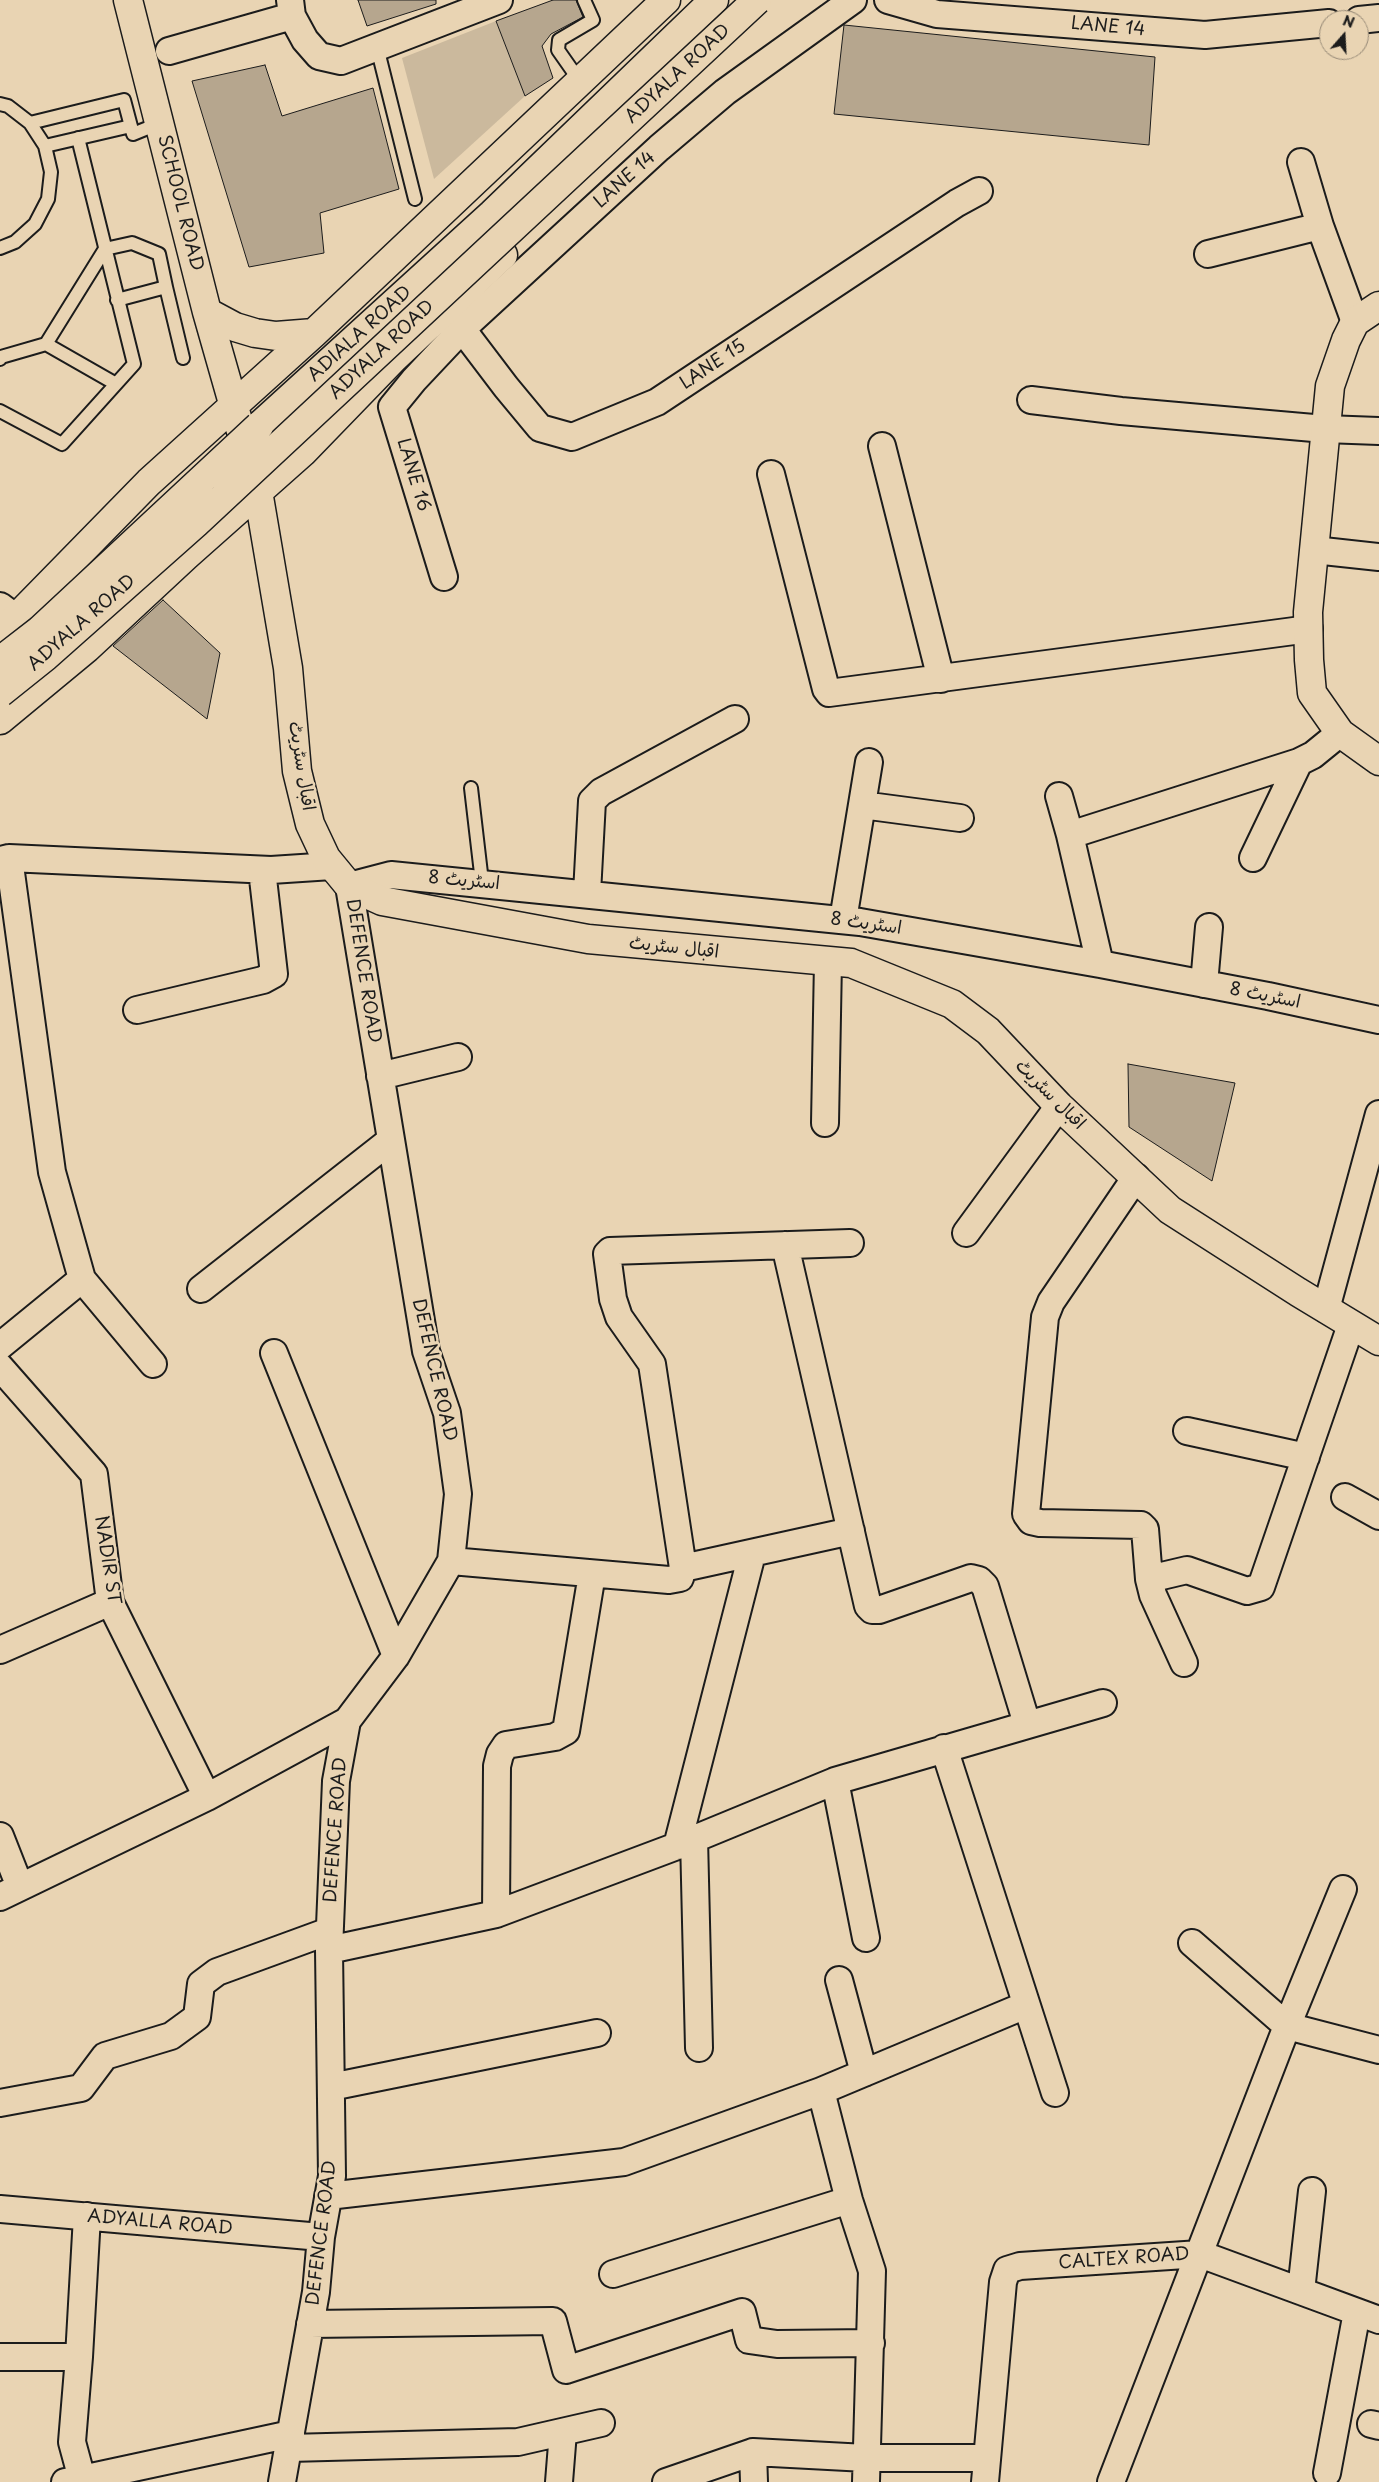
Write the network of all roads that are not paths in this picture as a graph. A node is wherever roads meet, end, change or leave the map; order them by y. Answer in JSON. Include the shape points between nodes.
{"nodes":[{"id":1,"x":128,"y":0,"type":"edge"},
{"id":2,"x":499,"y":0,"type":"edge"},
{"id":3,"x":584,"y":0,"type":"edge"},
{"id":4,"x":666,"y":0,"type":"edge"},
{"id":5,"x":714,"y":0,"type":"edge"},
{"id":6,"x":758,"y":0,"type":"edge"},
{"id":7,"x":773,"y":0,"type":"edge"},
{"id":8,"x":853,"y":0,"type":"edge"},
{"id":9,"x":888,"y":0,"type":"edge"},
{"id":10,"x":465,"y":6,"type":"edge"},
{"id":11,"x":291,"y":8,"type":"edge"},
{"id":12,"x":1319,"y":24,"type":"edge"},
{"id":13,"x":376,"y":47,"type":"junction"},
{"id":14,"x":170,"y":51,"type":"dead end"},
{"id":15,"x":579,"y":80,"type":"junction"},
{"id":16,"x":0,"y":104,"type":"edge"},
{"id":17,"x":30,"y":123,"type":"junction"},
{"id":18,"x":160,"y":123,"type":"junction"},
{"id":19,"x":131,"y":126,"type":"junction"},
{"id":20,"x":78,"y":138,"type":"junction"},
{"id":21,"x":45,"y":146,"type":"junction"},
{"id":22,"x":1301,"y":162,"type":"dead end"},
{"id":23,"x":979,"y":191,"type":"dead end"},
{"id":24,"x":415,"y":199,"type":"dead end"},
{"id":25,"x":1320,"y":226,"type":"junction"},
{"id":26,"x":0,"y":248,"type":"edge"},
{"id":27,"x":105,"y":249,"type":"junction"},
{"id":28,"x":1208,"y":254,"type":"dead end"},
{"id":29,"x":166,"y":287,"type":"junction"},
{"id":30,"x":117,"y":300,"type":"junction"},
{"id":31,"x":1379,"y":306,"type":"edge"},
{"id":32,"x":207,"y":312,"type":"junction"},
{"id":33,"x":1355,"y":322,"type":"junction"},
{"id":34,"x":462,"y":329,"type":"junction"},
{"id":35,"x":314,"y":333,"type":"junction"},
{"id":36,"x":46,"y":344,"type":"junction"},
{"id":37,"x":183,"y":358,"type":"dead end"},
{"id":38,"x":0,"y":359,"type":"edge"},
{"id":39,"x":414,"y":380,"type":"joint"},
{"id":40,"x":116,"y":384,"type":"junction"},
{"id":41,"x":1031,"y":400,"type":"dead end"},
{"id":42,"x":235,"y":404,"type":"junction"},
{"id":43,"x":0,"y":411,"type":"edge"},
{"id":44,"x":1325,"y":429,"type":"junction"},
{"id":45,"x":1379,"y":431,"type":"edge"},
{"id":46,"x":244,"y":439,"type":"junction"},
{"id":47,"x":882,"y":446,"type":"dead end"},
{"id":48,"x":771,"y":474,"type":"dead end"},
{"id":49,"x":258,"y":491,"type":"junction"},
{"id":50,"x":1314,"y":550,"type":"junction"},
{"id":51,"x":1379,"y":557,"type":"edge"},
{"id":52,"x":444,"y":577,"type":"dead end"},
{"id":53,"x":5,"y":618,"type":"edge"},
{"id":54,"x":1309,"y":629,"type":"junction"},
{"id":55,"x":0,"y":662,"type":"edge"},
{"id":56,"x":940,"y":679,"type":"junction"},
{"id":57,"x":0,"y":693,"type":"edge"},
{"id":58,"x":735,"y":719,"type":"dead end"},
{"id":59,"x":0,"y":720,"type":"edge"},
{"id":60,"x":1340,"y":733,"type":"junction"},
{"id":61,"x":1379,"y":761,"type":"edge"},
{"id":62,"x":869,"y":762,"type":"dead end"},
{"id":63,"x":1299,"y":762,"type":"junction"},
{"id":64,"x":471,"y":788,"type":"dead end"},
{"id":65,"x":1059,"y":796,"type":"dead end"},
{"id":66,"x":862,"y":805,"type":"junction"},
{"id":67,"x":960,"y":818,"type":"dead end"},
{"id":68,"x":1070,"y":835,"type":"junction"},
{"id":69,"x":1253,"y":858,"type":"dead end"},
{"id":70,"x":5,"y":859,"type":"edge"},
{"id":71,"x":262,"y":870,"type":"junction"},
{"id":72,"x":340,"y":876,"type":"junction"},
{"id":73,"x":482,"y":882,"type":"junction"},
{"id":74,"x":587,"y":893,"type":"junction"},
{"id":75,"x":843,"y":920,"type":"junction"},
{"id":76,"x":1209,"y":927,"type":"dead end"},
{"id":77,"x":828,"y":961,"type":"junction"},
{"id":78,"x":1100,"y":964,"type":"junction"},
{"id":79,"x":1204,"y":984,"type":"junction"},
{"id":80,"x":137,"y":1010,"type":"dead end"},
{"id":81,"x":1379,"y":1020,"type":"edge"},
{"id":82,"x":458,"y":1058,"type":"dead end"},
{"id":83,"x":380,"y":1076,"type":"junction"},
{"id":84,"x":1059,"y":1106,"type":"junction"},
{"id":85,"x":1379,"y":1114,"type":"edge"},
{"id":86,"x":825,"y":1123,"type":"dead end"},
{"id":87,"x":391,"y":1140,"type":"junction"},
{"id":88,"x":1136,"y":1177,"type":"junction"},
{"id":89,"x":966,"y":1233,"type":"dead end"},
{"id":90,"x":850,"y":1243,"type":"dead end"},
{"id":91,"x":786,"y":1245,"type":"junction"},
{"id":92,"x":82,"y":1279,"type":"junction"},
{"id":93,"x":201,"y":1289,"type":"dead end"},
{"id":94,"x":1326,"y":1309,"type":"junction"},
{"id":95,"x":1351,"y":1325,"type":"junction"},
{"id":96,"x":1379,"y":1341,"type":"edge"},
{"id":97,"x":0,"y":1346,"type":"edge"},
{"id":98,"x":274,"y":1353,"type":"dead end"},
{"id":99,"x":152,"y":1364,"type":"dead end"},
{"id":100,"x":0,"y":1367,"type":"edge"},
{"id":101,"x":1186,"y":1430,"type":"dead end"},
{"id":102,"x":1306,"y":1457,"type":"junction"},
{"id":103,"x":1345,"y":1497,"type":"dead end"},
{"id":104,"x":1379,"y":1516,"type":"edge"},
{"id":105,"x":851,"y":1531,"type":"junction"},
{"id":106,"x":752,"y":1554,"type":"junction"},
{"id":107,"x":451,"y":1561,"type":"junction"},
{"id":108,"x":683,"y":1568,"type":"junction"},
{"id":109,"x":592,"y":1574,"type":"junction"},
{"id":110,"x":1148,"y":1579,"type":"junction"},
{"id":111,"x":110,"y":1602,"type":"junction"},
{"id":112,"x":0,"y":1650,"type":"edge"},
{"id":113,"x":396,"y":1656,"type":"junction"},
{"id":114,"x":1184,"y":1663,"type":"dead end"},
{"id":115,"x":1103,"y":1703,"type":"dead end"},
{"id":116,"x":347,"y":1721,"type":"junction"},
{"id":117,"x":1027,"y":1724,"type":"junction"},
{"id":118,"x":944,"y":1748,"type":"junction"},
{"id":119,"x":835,"y":1781,"type":"junction"},
{"id":120,"x":206,"y":1797,"type":"junction"},
{"id":121,"x":0,"y":1836,"type":"edge"},
{"id":122,"x":686,"y":1842,"type":"junction"},
{"id":123,"x":1342,"y":1889,"type":"dead end"},
{"id":124,"x":10,"y":1892,"type":"edge"},
{"id":125,"x":496,"y":1914,"type":"junction"},
{"id":126,"x":866,"y":1938,"type":"dead end"},
{"id":127,"x":329,"y":1940,"type":"junction"},
{"id":128,"x":1192,"y":1943,"type":"dead end"},
{"id":129,"x":839,"y":1980,"type":"dead end"},
{"id":130,"x":1026,"y":2005,"type":"junction"},
{"id":131,"x":1286,"y":2026,"type":"junction"},
{"id":132,"x":597,"y":2033,"type":"dead end"},
{"id":133,"x":700,"y":2048,"type":"dead end"},
{"id":134,"x":1379,"y":2050,"type":"edge"},
{"id":135,"x":864,"y":2073,"type":"junction"},
{"id":136,"x":331,"y":2087,"type":"junction"},
{"id":137,"x":821,"y":2091,"type":"junction"},
{"id":138,"x":1054,"y":2093,"type":"dead end"},
{"id":139,"x":0,"y":2103,"type":"edge"},
{"id":140,"x":1312,"y":2191,"type":"dead end"},
{"id":141,"x":328,"y":2196,"type":"junction"},
{"id":142,"x":849,"y":2200,"type":"junction"},
{"id":143,"x":0,"y":2209,"type":"edge"},
{"id":144,"x":87,"y":2216,"type":"junction"},
{"id":145,"x":321,"y":2238,"type":"junction"},
{"id":146,"x":1200,"y":2254,"type":"junction"},
{"id":147,"x":613,"y":2274,"type":"dead end"},
{"id":148,"x":1301,"y":2292,"type":"junction"},
{"id":149,"x":1368,"y":2316,"type":"edge"},
{"id":150,"x":310,"y":2324,"type":"junction"},
{"id":151,"x":871,"y":2343,"type":"junction"},
{"id":152,"x":0,"y":2357,"type":"edge"},
{"id":153,"x":79,"y":2357,"type":"junction"},
{"id":154,"x":601,"y":2423,"type":"dead end"},
{"id":155,"x":563,"y":2432,"type":"junction"},
{"id":156,"x":290,"y":2441,"type":"junction"},
{"id":157,"x":752,"y":2452,"type":"junction"},
{"id":158,"x":866,"y":2470,"type":"edge"},
{"id":159,"x":986,"y":2470,"type":"edge"},
{"id":160,"x":1327,"y":2473,"type":"dead end"},
{"id":161,"x":74,"y":2481,"type":"edge"},
{"id":162,"x":282,"y":2482,"type":"edge"},
{"id":163,"x":558,"y":2482,"type":"edge"},
{"id":164,"x":666,"y":2482,"type":"edge"},
{"id":165,"x":754,"y":2482,"type":"edge"},
{"id":166,"x":1111,"y":2482,"type":"edge"}],
"edges":[{"from":1,"to":18,"type":"street","name":"SCHOOL ROAD"},
{"from":2,"to":10,"type":"street"},
{"from":3,"to":15,"type":"lane","via":[[593,20],[559,40],[558,50]]},
{"from":4,"to":15,"type":"street"},
{"from":5,"to":46,"type":"street","name":"ADIALA ROAD","bridge":true,"via":[[492,214]]},
{"from":6,"to":57,"type":"street","name":"ADYALA ROAD","bridge":true,"via":[[196,523]]},
{"from":7,"to":49,"type":"street","via":[[394,358],[303,452]]},
{"from":8,"to":34,"type":"street","name":"LANE 14","via":[[725,92],[659,148]]},
{"from":9,"to":12,"type":"street","name":"LANE 14","via":[[937,14],[1205,35]]},
{"from":10,"to":13,"type":"street"},
{"from":11,"to":13,"type":"street","via":[[305,40],[319,56],[341,61]]},
{"from":11,"to":14,"type":"street"},
{"from":13,"to":24,"type":"lane"},
{"from":15,"to":35,"type":"street"},
{"from":16,"to":17,"type":"lane","via":[[8,106]]},
{"from":17,"to":19,"type":"lane","via":[[124,100]]},
{"from":17,"to":21,"type":"lane"},
{"from":18,"to":19,"type":"lane","via":[[133,134]]},
{"from":18,"to":32,"type":"street","name":"SCHOOL ROAD"},
{"from":19,"to":20,"type":"lane"},
{"from":20,"to":21,"type":"lane"},
{"from":20,"to":27,"type":"lane"},
{"from":21,"to":26,"type":"lane","via":[[51,172],[48,199],[36,224],[16,242]]},
{"from":22,"to":25,"type":"street"},
{"from":23,"to":34,"type":"street","name":"LANE 15","via":[[657,402],[572,437],[540,428]]},
{"from":25,"to":28,"type":"street"},
{"from":25,"to":33,"type":"street"},
{"from":27,"to":29,"type":"lane","via":[[132,243],[159,254]]},
{"from":27,"to":30,"type":"lane"},
{"from":27,"to":36,"type":"lane"},
{"from":29,"to":30,"type":"lane"},
{"from":29,"to":37,"type":"lane"},
{"from":30,"to":40,"type":"lane","via":[[134,364]]},
{"from":31,"to":33,"type":"street"},
{"from":32,"to":35,"type":"street","via":[[235,327],[255,333],[276,336]]},
{"from":32,"to":42,"type":"street","name":"SCHOOL ROAD"},
{"from":33,"to":44,"type":"street","via":[[1330,386]]},
{"from":34,"to":39,"type":"street","name":"LANE 14"},
{"from":35,"to":42,"type":"street"},
{"from":36,"to":38,"type":"lane"},
{"from":36,"to":40,"type":"lane"},
{"from":39,"to":52,"type":"street","name":"LANE 16","via":[[392,407]]},
{"from":40,"to":43,"type":"lane","via":[[62,444]]},
{"from":41,"to":44,"type":"street"},
{"from":42,"to":46,"type":"street","name":"اقبال سٹریٹ"},
{"from":42,"to":53,"type":"street"},
{"from":44,"to":45,"type":"street"},
{"from":44,"to":50,"type":"street"},
{"from":46,"to":49,"type":"street","name":"اقبال سٹریٹ"},
{"from":46,"to":55,"type":"street","name":"ADIALA ROAD","bridge":true,"via":[[47,624]]},
{"from":47,"to":56,"type":"street"},
{"from":48,"to":56,"type":"street","via":[[826,689],[830,693]]},
{"from":49,"to":59,"type":"street","via":[[88,648]]},
{"from":49,"to":72,"type":"street","name":"اقبال سٹریٹ","via":[[288,668],[297,771],[310,824],[326,858]]},
{"from":50,"to":51,"type":"street"},
{"from":50,"to":54,"type":"street"},
{"from":54,"to":56,"type":"street"},
{"from":54,"to":60,"type":"street","via":[[1312,693]]},
{"from":58,"to":74,"type":"street","via":[[600,792],[592,801]]},
{"from":60,"to":61,"type":"street"},
{"from":60,"to":63,"type":"street"},
{"from":62,"to":66,"type":"street"},
{"from":63,"to":68,"type":"street"},
{"from":63,"to":69,"type":"street"},
{"from":64,"to":73,"type":"lane"},
{"from":65,"to":68,"type":"street"},
{"from":66,"to":67,"type":"street"},
{"from":66,"to":75,"type":"street"},
{"from":68,"to":78,"type":"street"},
{"from":70,"to":71,"type":"street","name":"اسٹریٹ 8"},
{"from":70,"to":92,"type":"street","via":[[52,1172]]},
{"from":71,"to":72,"type":"street","name":"اسٹریٹ 8"},
{"from":71,"to":80,"type":"street","via":[[274,974],[263,980]]},
{"from":72,"to":73,"type":"street","name":"اسٹریٹ 8","via":[[391,875]]},
{"from":72,"to":77,"type":"street","name":"اقبال سٹریٹ","via":[[382,900],[588,939]]},
{"from":72,"to":83,"type":"street","name":"DEFENCE ROAD"},
{"from":73,"to":74,"type":"street","name":"اسٹریٹ 8"},
{"from":74,"to":75,"type":"street","name":"اسٹریٹ 8"},
{"from":75,"to":78,"type":"street","name":"اسٹریٹ 8"},
{"from":76,"to":79,"type":"street"},
{"from":77,"to":84,"type":"street","name":"اقبال سٹریٹ","via":[[851,964],[952,1004],[988,1031]]},
{"from":77,"to":86,"type":"street"},
{"from":78,"to":79,"type":"street","name":"اسٹریٹ 8"},
{"from":79,"to":81,"type":"street","name":"اسٹریٹ 8"},
{"from":82,"to":83,"type":"street"},
{"from":83,"to":87,"type":"street","name":"DEFENCE ROAD"},
{"from":84,"to":88,"type":"street","name":"اقبال سٹریٹ"},
{"from":84,"to":89,"type":"street"},
{"from":85,"to":94,"type":"street"},
{"from":87,"to":93,"type":"street"},
{"from":87,"to":107,"type":"street","name":"DEFENCE ROAD","via":[[426,1351],[447,1413],[458,1494]]},
{"from":88,"to":94,"type":"street","name":"اقبال سٹریٹ","via":[[1170,1210]]},
{"from":88,"to":110,"type":"street","via":[[1051,1302],[1045,1317],[1026,1514],[1031,1521],[1040,1523],[1141,1525],[1145,1529]]},
{"from":90,"to":91,"type":"street"},
{"from":91,"to":105,"type":"street"},
{"from":91,"to":108,"type":"street","via":[[610,1251],[607,1254],[613,1299],[619,1317],[652,1364]]},
{"from":92,"to":97,"type":"street"},
{"from":92,"to":99,"type":"street"},
{"from":94,"to":95,"type":"street","name":"اقبال سٹریٹ"},
{"from":95,"to":96,"type":"street","name":"اقبال سٹریٹ"},
{"from":95,"to":102,"type":"street"},
{"from":98,"to":113,"type":"street"},
{"from":100,"to":111,"type":"street","name":"NADIR ST","via":[[94,1474]]},
{"from":101,"to":102,"type":"street"},
{"from":102,"to":110,"type":"street","via":[[1261,1587],[1247,1591],[1187,1570]]},
{"from":103,"to":104,"type":"street"},
{"from":105,"to":106,"type":"street"},
{"from":105,"to":117,"type":"street","via":[[868,1606],[872,1610],[971,1578],[985,1586]]},
{"from":106,"to":108,"type":"street"},
{"from":106,"to":122,"type":"street"},
{"from":107,"to":109,"type":"street"},
{"from":107,"to":113,"type":"street","name":"DEFENCE ROAD"},
{"from":108,"to":109,"type":"street","via":[[680,1578],[669,1580]]},
{"from":109,"to":125,"type":"street","via":[[566,1731],[506,1745],[500,1754],[497,1766]]},
{"from":110,"to":114,"type":"street"},
{"from":111,"to":112,"type":"street"},
{"from":111,"to":120,"type":"street","name":"NADIR ST"},
{"from":113,"to":116,"type":"street","name":"DEFENCE ROAD"},
{"from":115,"to":117,"type":"street"},
{"from":116,"to":120,"type":"street"},
{"from":116,"to":127,"type":"street","name":"DEFENCE ROAD","via":[[336,1782]]},
{"from":117,"to":118,"type":"street"},
{"from":118,"to":119,"type":"street"},
{"from":118,"to":130,"type":"street"},
{"from":119,"to":122,"type":"street"},
{"from":119,"to":126,"type":"street"},
{"from":120,"to":124,"type":"street"},
{"from":121,"to":124,"type":"street"},
{"from":122,"to":125,"type":"street"},
{"from":122,"to":133,"type":"street"},
{"from":123,"to":131,"type":"street"},
{"from":125,"to":127,"type":"street"},
{"from":127,"to":136,"type":"street","name":"DEFENCE ROAD"},
{"from":127,"to":139,"type":"street","via":[[217,1972],[201,1984],[197,2017],[171,2036],[105,2056],[82,2088]]},
{"from":128,"to":131,"type":"street"},
{"from":129,"to":135,"type":"street"},
{"from":130,"to":135,"type":"street"},
{"from":130,"to":138,"type":"street"},
{"from":131,"to":134,"type":"street"},
{"from":131,"to":146,"type":"street"},
{"from":132,"to":136,"type":"street"},
{"from":135,"to":137,"type":"street"},
{"from":136,"to":141,"type":"street","name":"DEFENCE ROAD","via":[[332,2176]]},
{"from":137,"to":141,"type":"street","via":[[624,2162]]},
{"from":137,"to":142,"type":"street"},
{"from":140,"to":148,"type":"street"},
{"from":141,"to":145,"type":"street","name":"DEFENCE ROAD"},
{"from":142,"to":147,"type":"street"},
{"from":142,"to":151,"type":"street","via":[[872,2271]]},
{"from":143,"to":144,"type":"street","name":"ADYALLA ROAD"},
{"from":144,"to":145,"type":"street","name":"ADYALLA ROAD"},
{"from":144,"to":153,"type":"street"},
{"from":145,"to":150,"type":"street","name":"DEFENCE ROAD"},
{"from":146,"to":148,"type":"street","name":"CALTEX ROAD"},
{"from":146,"to":159,"type":"street","name":"CALTEX ROAD","via":[[1020,2266],[1007,2270],[1003,2282]]},
{"from":146,"to":166,"type":"street"},
{"from":148,"to":149,"type":"street","name":"CALTEX ROAD"},
{"from":149,"to":160,"type":"street"},
{"from":150,"to":151,"type":"street","via":[[554,2321],[566,2370],[742,2312],[748,2340],[776,2344]]},
{"from":150,"to":156,"type":"street","name":"DEFENCE ROAD"},
{"from":151,"to":158,"type":"street"},
{"from":152,"to":153,"type":"street"},
{"from":153,"to":161,"type":"street","via":[[72,2442]]},
{"from":154,"to":155,"type":"street"},
{"from":155,"to":156,"type":"street","via":[[518,2442]]},
{"from":155,"to":163,"type":"street"},
{"from":156,"to":161,"type":"street"},
{"from":156,"to":162,"type":"street","name":"DEFENCE ROAD"},
{"from":157,"to":158,"type":"street"},
{"from":157,"to":164,"type":"street"},
{"from":157,"to":165,"type":"street"},
{"from":158,"to":159,"type":"street"}]}
